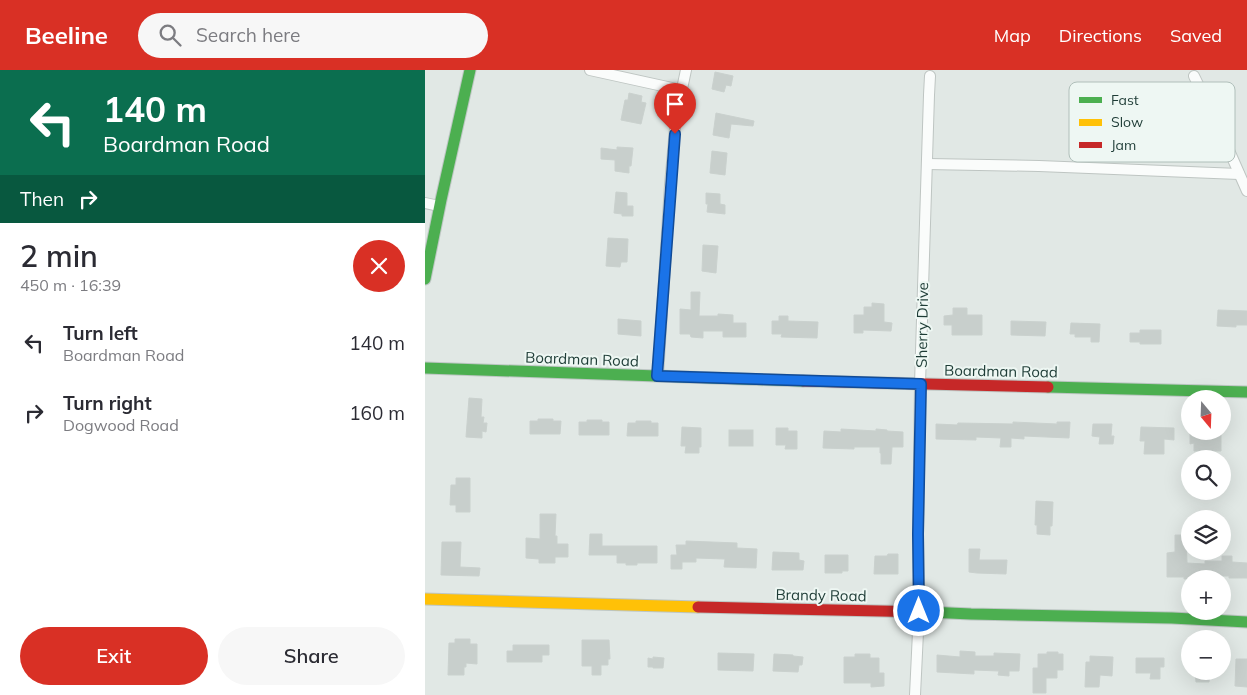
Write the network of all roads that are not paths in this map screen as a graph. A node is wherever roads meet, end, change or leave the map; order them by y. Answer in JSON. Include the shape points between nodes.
{"nodes":[{"id":1,"x":470,"y":70,"type":"edge"},
{"id":2,"x":590,"y":70,"type":"edge"},
{"id":3,"x":686,"y":70,"type":"edge"},
{"id":4,"x":931,"y":76,"type":"dead end"},
{"id":5,"x":1194,"y":76,"type":"dead end"},
{"id":6,"x":1197,"y":82,"type":"edge"},
{"id":7,"x":681,"y":90,"type":"junction"},
{"id":8,"x":1234,"y":162,"type":"edge"},
{"id":9,"x":927,"y":164,"type":"junction"},
{"id":10,"x":1239,"y":174,"type":"junction"},
{"id":11,"x":1247,"y":191,"type":"edge"},
{"id":12,"x":425,"y":202,"type":"edge"},
{"id":13,"x":439,"y":206,"type":"junction"},
{"id":14,"x":425,"y":279,"type":"edge"},
{"id":15,"x":425,"y":368,"type":"edge"},
{"id":16,"x":657,"y":376,"type":"junction"},
{"id":17,"x":921,"y":384,"type":"junction"},
{"id":18,"x":1247,"y":392,"type":"edge"},
{"id":19,"x":425,"y":599,"type":"edge"},
{"id":20,"x":919,"y":611,"type":"junction"},
{"id":21,"x":1247,"y":622,"type":"edge"},
{"id":22,"x":915,"y":695,"type":"edge"}],
"edges":[{"from":1,"to":13,"type":"street"},
{"from":2,"to":7,"type":"street"},
{"from":3,"to":7,"type":"street"},
{"from":4,"to":9,"type":"street","name":"Sherry Drive"},
{"from":5,"to":6,"type":"street"},
{"from":7,"to":16,"type":"street"},
{"from":8,"to":10,"type":"street"},
{"from":9,"to":10,"type":"street"},
{"from":9,"to":17,"type":"street","name":"Sherry Drive"},
{"from":10,"to":11,"type":"street"},
{"from":12,"to":13,"type":"street"},
{"from":13,"to":14,"type":"street"},
{"from":15,"to":16,"type":"street","name":"Boardman Road"},
{"from":16,"to":17,"type":"street","name":"Boardman Road"},
{"from":17,"to":18,"type":"street","name":"Boardman Road"},
{"from":17,"to":20,"type":"street","name":"Sherry Drive"},
{"from":19,"to":20,"type":"street","name":"Brandy Road"},
{"from":20,"to":21,"type":"street","name":"Brandy Road"},
{"from":20,"to":22,"type":"street","name":"Sherry Drive"}]}
